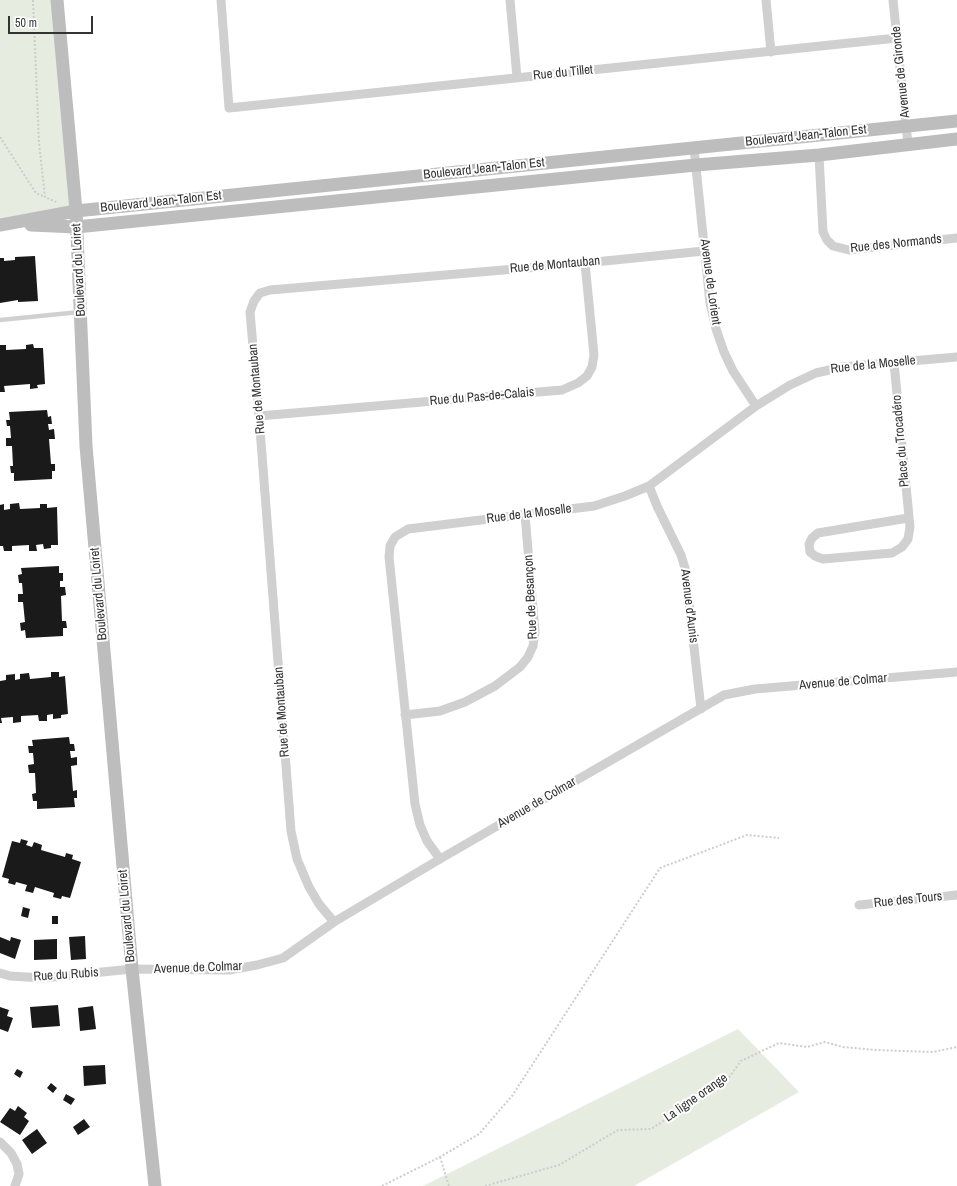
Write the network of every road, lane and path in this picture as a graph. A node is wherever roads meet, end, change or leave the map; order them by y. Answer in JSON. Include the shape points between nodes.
{"nodes":[{"id":1,"x":33,"y":0,"type":"edge"},
{"id":2,"x":57,"y":0,"type":"edge"},
{"id":3,"x":221,"y":0,"type":"edge"},
{"id":4,"x":510,"y":0,"type":"edge"},
{"id":5,"x":766,"y":0,"type":"edge"},
{"id":6,"x":893,"y":0,"type":"edge"},
{"id":7,"x":897,"y":38,"type":"junction"},
{"id":8,"x":771,"y":52,"type":"junction"},
{"id":9,"x":517,"y":77,"type":"junction"},
{"id":10,"x":957,"y":121,"type":"edge"},
{"id":11,"x":906,"y":126,"type":"junction"},
{"id":12,"x":0,"y":137,"type":"edge"},
{"id":13,"x":957,"y":139,"type":"edge"},
{"id":14,"x":908,"y":144,"type":"junction"},
{"id":15,"x":694,"y":148,"type":"junction"},
{"id":16,"x":819,"y":155,"type":"junction"},
{"id":17,"x":696,"y":165,"type":"junction"},
{"id":18,"x":45,"y":197,"type":"junction"},
{"id":19,"x":58,"y":203,"type":"dead end"},
{"id":20,"x":76,"y":211,"type":"junction"},
{"id":21,"x":6,"y":225,"type":"edge"},
{"id":22,"x":76,"y":227,"type":"junction"},
{"id":23,"x":957,"y":238,"type":"edge"},
{"id":24,"x":704,"y":250,"type":"junction"},
{"id":25,"x":585,"y":263,"type":"junction"},
{"id":26,"x":80,"y":312,"type":"junction"},
{"id":27,"x":0,"y":320,"type":"edge"},
{"id":28,"x":957,"y":357,"type":"edge"},
{"id":29,"x":894,"y":363,"type":"junction"},
{"id":30,"x":756,"y":406,"type":"junction"},
{"id":31,"x":259,"y":416,"type":"junction"},
{"id":32,"x":649,"y":486,"type":"junction"},
{"id":33,"x":526,"y":515,"type":"junction"},
{"id":34,"x":908,"y":518,"type":"junction"},
{"id":35,"x":957,"y":672,"type":"edge"},
{"id":36,"x":701,"y":709,"type":"junction"},
{"id":37,"x":405,"y":715,"type":"junction"},
{"id":38,"x":779,"y":838,"type":"dead end"},
{"id":39,"x":440,"y":859,"type":"junction"},
{"id":40,"x":957,"y":895,"type":"edge"},
{"id":41,"x":859,"y":905,"type":"dead end"},
{"id":42,"x":334,"y":922,"type":"junction"},
{"id":43,"x":132,"y":969,"type":"junction"},
{"id":44,"x":0,"y":973,"type":"edge"},
{"id":45,"x":957,"y":1047,"type":"edge"},
{"id":46,"x":0,"y":1142,"type":"edge"},
{"id":47,"x":440,"y":1157,"type":"junction"},
{"id":48,"x":15,"y":1186,"type":"edge"},
{"id":49,"x":155,"y":1186,"type":"edge"},
{"id":50,"x":382,"y":1186,"type":"edge"},
{"id":51,"x":450,"y":1186,"type":"edge"},
{"id":52,"x":485,"y":1186,"type":"edge"}],
"edges":[{"from":1,"to":18,"type":"path","via":[[39,143]]},
{"from":2,"to":20,"type":"street","name":"Boulevard du Loiret"},
{"from":3,"to":9,"type":"street","name":"Rue du Tillet","via":[[229,108]]},
{"from":4,"to":9,"type":"street"},
{"from":5,"to":8,"type":"street"},
{"from":6,"to":7,"type":"street","name":"Avenue de Gironde"},
{"from":7,"to":8,"type":"street","name":"Rue du Tillet"},
{"from":7,"to":11,"type":"street","name":"Avenue de Gironde"},
{"from":8,"to":9,"type":"street","name":"Rue du Tillet"},
{"from":10,"to":11,"type":"street","name":"Boulevard Jean-Talon Est"},
{"from":11,"to":14,"type":"street","name":"Avenue de Gironde"},
{"from":11,"to":15,"type":"street","name":"Boulevard Jean-Talon Est"},
{"from":12,"to":18,"type":"path","via":[[36,193]]},
{"from":13,"to":14,"type":"street","name":"Boulevard Jean-Talon Est"},
{"from":14,"to":16,"type":"street","name":"Boulevard Jean-Talon Est"},
{"from":15,"to":17,"type":"street","name":"Avenue de Lorient"},
{"from":15,"to":20,"type":"street","name":"Boulevard Jean-Talon Est"},
{"from":16,"to":17,"type":"street","name":"Boulevard Jean-Talon Est"},
{"from":16,"to":23,"type":"street","name":"Rue des Normands","via":[[823,232],[833,246],[849,250]]},
{"from":17,"to":22,"type":"street","name":"Boulevard Jean-Talon Est"},
{"from":17,"to":24,"type":"street","name":"Avenue de Lorient"},
{"from":18,"to":19,"type":"path"},
{"from":20,"to":21,"type":"street","name":"Boulevard Jean-Talon Est"},
{"from":20,"to":22,"type":"street","name":"Boulevard du Loiret"},
{"from":21,"to":22,"type":"street","name":"Boulevard Jean-Talon Est"},
{"from":22,"to":26,"type":"street","name":"Boulevard du Loiret"},
{"from":24,"to":25,"type":"street","name":"Rue de Montauban"},
{"from":24,"to":30,"type":"street","name":"Avenue de Lorient","via":[[710,303],[720,340],[733,371]]},
{"from":25,"to":31,"type":"street","name":"Rue du Pas-de-Calais","via":[[594,354],[592,367],[587,376],[578,383],[562,390]]},
{"from":25,"to":31,"type":"street","name":"Rue de Montauban","via":[[270,290],[260,293],[250,312]]},
{"from":26,"to":27,"type":"lane"},
{"from":26,"to":43,"type":"street","name":"Boulevard du Loiret","via":[[86,446]]},
{"from":28,"to":29,"type":"street","name":"Rue de la Moselle"},
{"from":29,"to":30,"type":"street","name":"Rue de la Moselle","via":[[842,367],[816,373],[790,385]]},
{"from":29,"to":34,"type":"street","name":"Place du Trocadéro"},
{"from":30,"to":32,"type":"street","name":"Rue de la Moselle"},
{"from":31,"to":42,"type":"street","name":"Rue de Montauban","via":[[290,831],[297,859],[309,887]]},
{"from":32,"to":33,"type":"street","name":"Rue de la Moselle","via":[[594,506]]},
{"from":32,"to":36,"type":"street","name":"Avenue d'Aunis","via":[[685,568]]},
{"from":33,"to":37,"type":"street","name":"Rue de Besançon","via":[[535,632],[528,657],[520,667],[496,686],[465,702],[440,711]]},
{"from":33,"to":37,"type":"street","name":"Rue de la Moselle","via":[[408,529],[395,537],[390,546],[389,557]]},
{"from":34,"to":34,"type":"street","name":"Place du Trocadéro","via":[[908,539],[902,547],[892,553],[823,559],[810,552],[809,544],[818,533]]},
{"from":35,"to":36,"type":"street","name":"Avenue de Colmar","via":[[755,689],[724,695]]},
{"from":36,"to":39,"type":"street","name":"Avenue de Colmar"},
{"from":37,"to":39,"type":"street","name":"Rue de la Moselle","via":[[415,804],[420,825],[427,841]]},
{"from":38,"to":47,"type":"path","via":[[747,835],[660,868],[512,1096],[479,1134]]},
{"from":39,"to":42,"type":"street","name":"Avenue de Colmar"},
{"from":40,"to":41,"type":"street","name":"Rue des Tours"},
{"from":42,"to":43,"type":"street","name":"Avenue de Colmar","via":[[283,958],[257,965],[229,970]]},
{"from":43,"to":44,"type":"street","name":"Rue du Rubis","via":[[43,978]]},
{"from":43,"to":49,"type":"street","name":"Boulevard du Loiret"},
{"from":45,"to":52,"type":"path","name":"La ligne orange","via":[[934,1052],[875,1050],[843,1047],[825,1042],[807,1047],[779,1043],[741,1062],[727,1080],[651,1129],[618,1130],[559,1165]]},
{"from":46,"to":48,"type":"street","via":[[17,1164],[19,1174]]},
{"from":47,"to":50,"type":"path"},
{"from":47,"to":51,"type":"path"}]}
